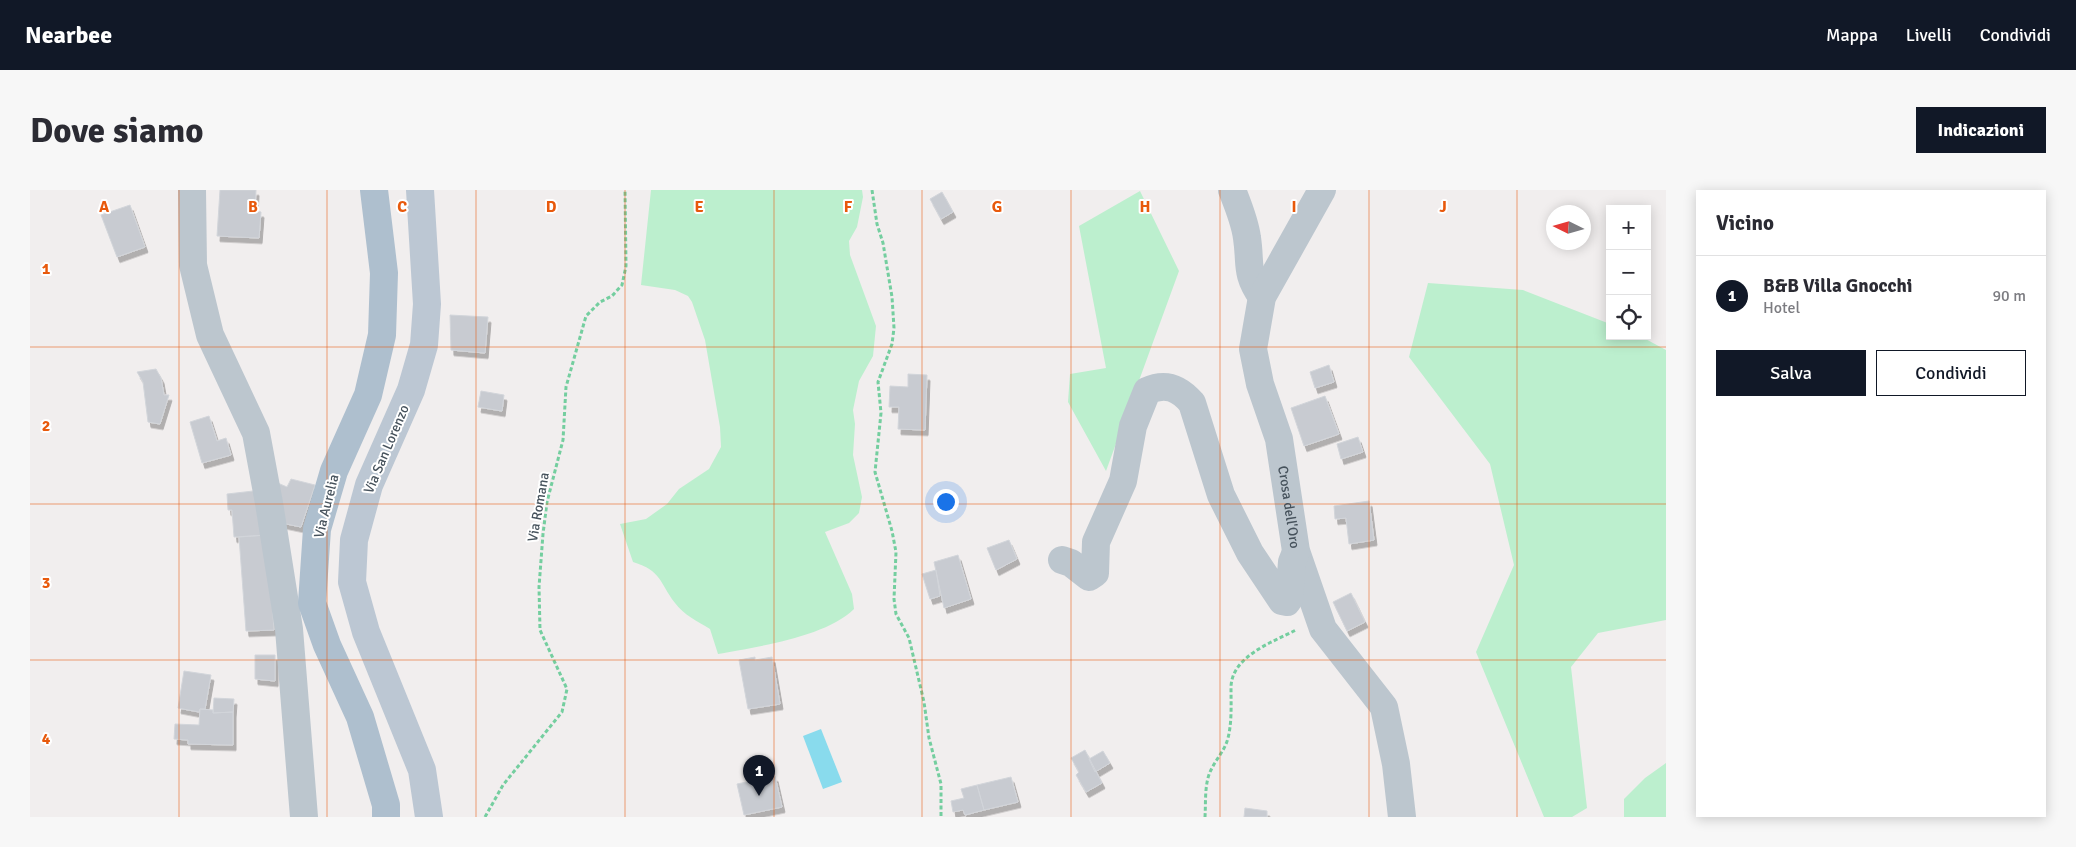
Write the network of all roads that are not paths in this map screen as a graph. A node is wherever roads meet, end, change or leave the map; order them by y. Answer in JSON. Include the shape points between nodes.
{"nodes":[{"id":1,"x":192,"y":190,"type":"edge"},
{"id":2,"x":374,"y":190,"type":"edge"},
{"id":3,"x":420,"y":190,"type":"edge"},
{"id":4,"x":1232,"y":190,"type":"edge"},
{"id":5,"x":1322,"y":190,"type":"edge"},
{"id":6,"x":1262,"y":297,"type":"junction"},
{"id":7,"x":1296,"y":551,"type":"junction"},
{"id":8,"x":1062,"y":560,"type":"dead end"},
{"id":9,"x":317,"y":620,"type":"junction"},
{"id":10,"x":289,"y":629,"type":"junction"},
{"id":11,"x":304,"y":817,"type":"edge"},
{"id":12,"x":386,"y":817,"type":"edge"},
{"id":13,"x":429,"y":817,"type":"edge"},
{"id":14,"x":1402,"y":817,"type":"edge"}],
"edges":[{"from":1,"to":10,"type":"street","via":[[193,264],[210,335],[256,433]]},
{"from":2,"to":9,"type":"main road","name":"Via Aurelia","via":[[384,273],[382,335],[368,396],[334,471],[317,529],[312,602]]},
{"from":3,"to":13,"type":"main road","name":"Via San Lorenzo","via":[[427,304],[424,346],[411,390],[369,486],[354,540],[352,582],[366,632],[422,770]]},
{"from":4,"to":6,"type":"street","via":[[1247,238],[1251,278]]},
{"from":5,"to":6,"type":"street","name":"Crosa dell'Oro"},
{"from":6,"to":7,"type":"street","name":"Crosa dell'Oro","via":[[1253,349],[1260,384],[1279,439]]},
{"from":7,"to":8,"type":"street","via":[[1288,599],[1287,602],[1282,601],[1250,553],[1221,495],[1192,403],[1183,392],[1158,386],[1147,391],[1133,426],[1123,482],[1096,542],[1095,574],[1089,577]]},
{"from":7,"to":14,"type":"street","name":"Crosa dell'Oro","via":[[1322,629],[1384,707],[1396,764]]},
{"from":9,"to":10,"type":"street"},
{"from":9,"to":12,"type":"main road","name":"Via Aurelia","via":[[360,718],[386,804]]},
{"from":10,"to":11,"type":"street"}]}
